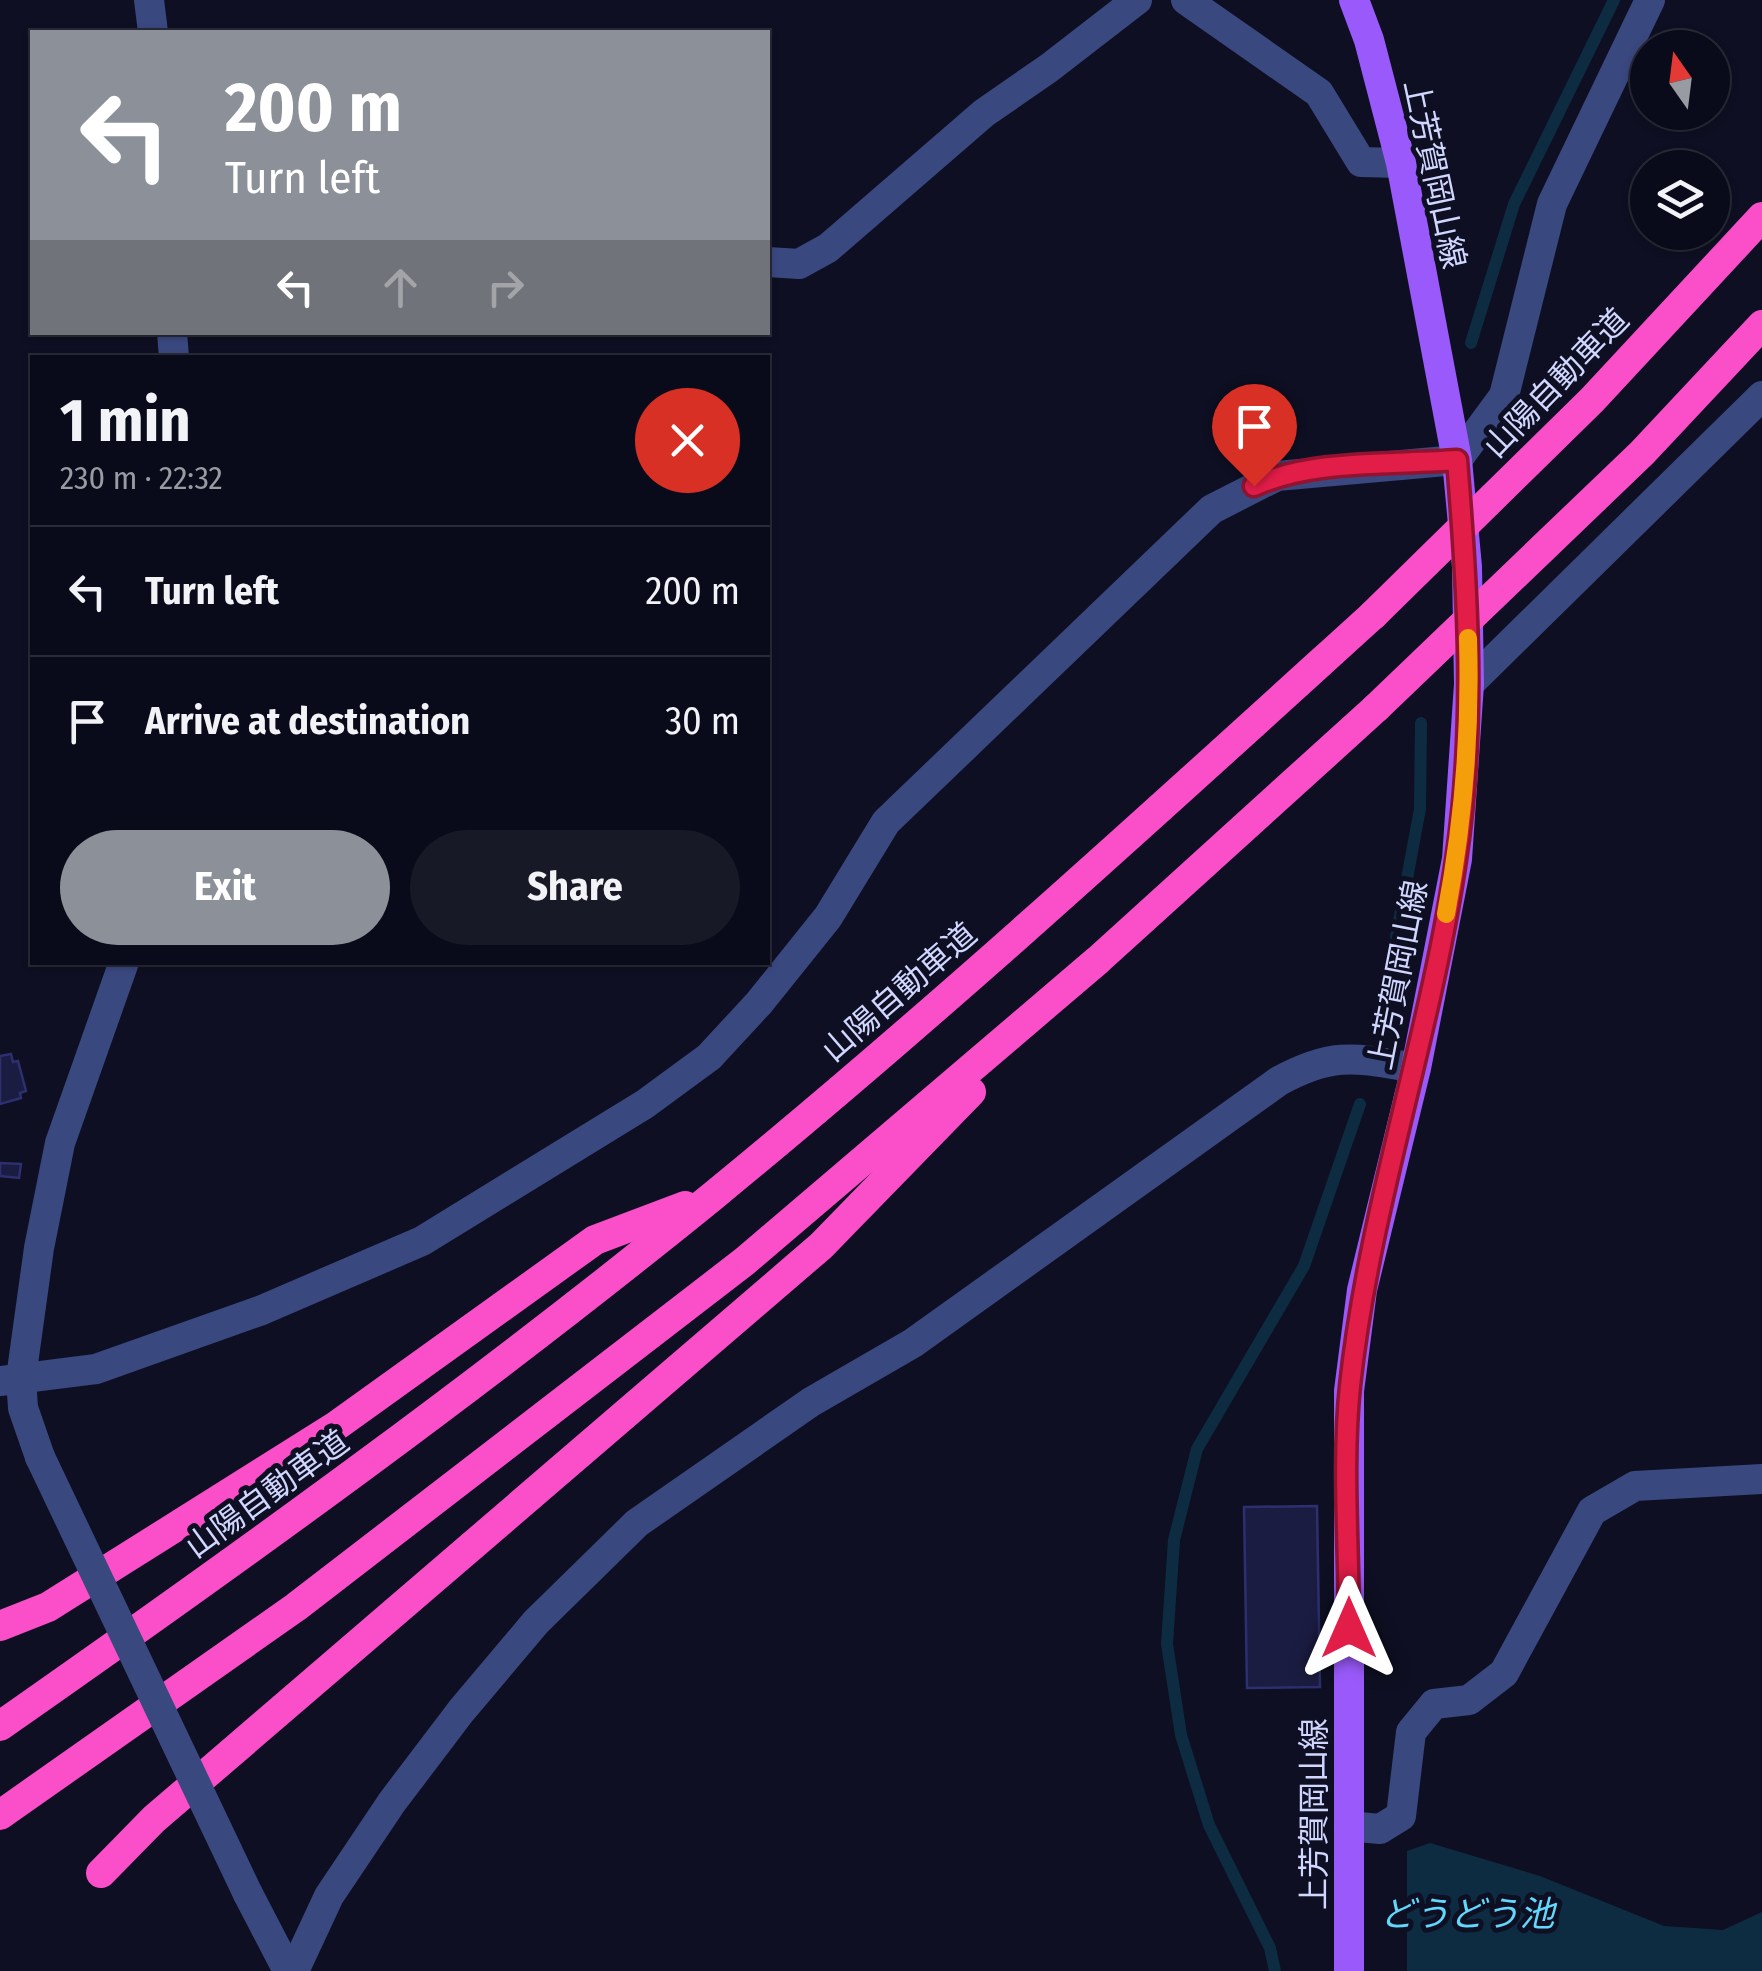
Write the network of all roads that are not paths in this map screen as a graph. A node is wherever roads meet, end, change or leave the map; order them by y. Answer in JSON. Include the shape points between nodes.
{"nodes":[{"id":1,"x":149,"y":0,"type":"edge"},
{"id":2,"x":1137,"y":0,"type":"edge"},
{"id":3,"x":1186,"y":0,"type":"edge"},
{"id":4,"x":1354,"y":0,"type":"edge"},
{"id":5,"x":1650,"y":0,"type":"edge"},
{"id":6,"x":153,"y":30,"type":"edge"},
{"id":7,"x":1401,"y":164,"type":"junction"},
{"id":8,"x":1762,"y":216,"type":"edge"},
{"id":9,"x":770,"y":262,"type":"edge"},
{"id":10,"x":1762,"y":324,"type":"edge"},
{"id":11,"x":1762,"y":396,"type":"edge"},
{"id":12,"x":1457,"y":460,"type":"junction"},
{"id":13,"x":1469,"y":684,"type":"junction"},
{"id":14,"x":1098,"y":960,"type":"junction"},
{"id":15,"x":123,"y":965,"type":"edge"},
{"id":16,"x":1416,"y":1068,"type":"junction"},
{"id":17,"x":713,"y":1196,"type":"junction"},
{"id":18,"x":10,"y":1379,"type":"edge"},
{"id":19,"x":1762,"y":1480,"type":"edge"},
{"id":20,"x":0,"y":1626,"type":"edge"},
{"id":21,"x":0,"y":1726,"type":"edge"},
{"id":22,"x":0,"y":1815,"type":"edge"},
{"id":23,"x":1348,"y":1826,"type":"junction"},
{"id":24,"x":101,"y":1873,"type":"dead end"},
{"id":25,"x":291,"y":1971,"type":"edge"},
{"id":26,"x":1349,"y":1971,"type":"edge"}],
"edges":[{"from":1,"to":6,"type":"street"},
{"from":2,"to":9,"type":"street","via":[[984,113],[828,248],[799,264]]},
{"from":3,"to":7,"type":"street","via":[[1318,93],[1361,162]]},
{"from":4,"to":7,"type":"main road","name":"上芳賀岡山線"},
{"from":5,"to":12,"type":"street","via":[[1552,204],[1504,396]]},
{"from":7,"to":12,"type":"main road","name":"上芳賀岡山線"},
{"from":8,"to":17,"type":"highway","name":"山陽自動車道","bridge":true,"via":[[1592,400],[1373,615],[962,985]]},
{"from":10,"to":14,"type":"highway","bridge":true,"via":[[1642,453],[1376,708]]},
{"from":11,"to":13,"type":"street"},
{"from":12,"to":13,"type":"main road","name":"上芳賀岡山線"},
{"from":12,"to":18,"type":"street","via":[[1277,476],[1212,509],[886,822],[828,917],[760,1003],[709,1058],[645,1104],[422,1241],[262,1310],[96,1369]]},
{"from":13,"to":16,"type":"main road","name":"上芳賀岡山線","via":[[1457,858]]},
{"from":14,"to":22,"type":"highway","via":[[744,1261],[296,1608]]},
{"from":14,"to":24,"type":"highway","via":[[820,1246],[154,1819]]},
{"from":15,"to":18,"type":"street","via":[[60,1143]]},
{"from":16,"to":23,"type":"main road","name":"上芳賀岡山線","via":[[1362,1290],[1349,1391]]},
{"from":16,"to":25,"type":"street","via":[[1346,1057],[1311,1064],[1279,1081],[913,1343],[811,1402],[637,1523],[536,1622],[450,1726],[329,1896]]},
{"from":17,"to":20,"type":"highway","via":[[595,1240],[336,1426],[48,1608]]},
{"from":17,"to":21,"type":"highway","name":"山陽自動車道","via":[[475,1384]]},
{"from":18,"to":25,"type":"street","bridge":true,"via":[[40,1457]]},
{"from":19,"to":23,"type":"street","via":[[1635,1486],[1592,1511],[1504,1673],[1468,1700],[1434,1704],[1411,1732],[1401,1816],[1380,1828]]},
{"from":23,"to":26,"type":"main road","name":"上芳賀岡山線"}]}
